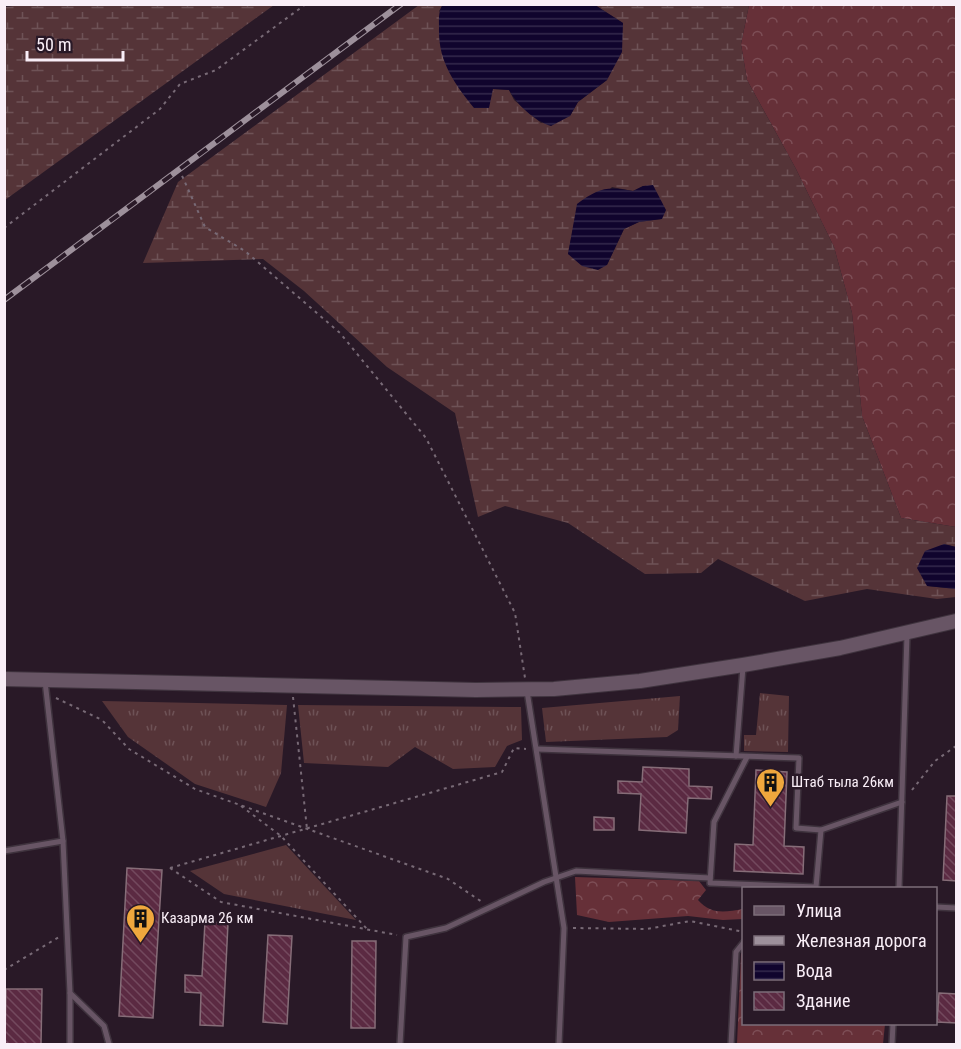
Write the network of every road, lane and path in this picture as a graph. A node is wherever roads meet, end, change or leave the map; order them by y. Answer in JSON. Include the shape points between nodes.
{"nodes":[{"id":1,"x":306,"y":4,"type":"edge"},
{"id":2,"x":179,"y":170,"type":"dead end"},
{"id":3,"x":4,"y":228,"type":"edge"},
{"id":4,"x":957,"y":621,"type":"edge"},
{"id":5,"x":907,"y":633,"type":"junction"},
{"id":6,"x":743,"y":665,"type":"junction"},
{"id":7,"x":4,"y":680,"type":"edge"},
{"id":8,"x":291,"y":686,"type":"junction"},
{"id":9,"x":45,"y":687,"type":"junction"},
{"id":10,"x":527,"y":690,"type":"junction"},
{"id":11,"x":957,"y":746,"type":"edge"},
{"id":12,"x":537,"y":750,"type":"junction"},
{"id":13,"x":736,"y":756,"type":"junction"},
{"id":14,"x":747,"y":757,"type":"junction"},
{"id":15,"x":902,"y":802,"type":"junction"},
{"id":16,"x":239,"y":804,"type":"junction"},
{"id":17,"x":307,"y":829,"type":"junction"},
{"id":18,"x":821,"y":830,"type":"junction"},
{"id":19,"x":281,"y":836,"type":"junction"},
{"id":20,"x":63,"y":841,"type":"junction"},
{"id":21,"x":4,"y":850,"type":"edge"},
{"id":22,"x":556,"y":878,"type":"junction"},
{"id":23,"x":711,"y":878,"type":"junction"},
{"id":24,"x":899,"y":887,"type":"edge"},
{"id":25,"x":489,"y":907,"type":"junction"},
{"id":26,"x":937,"y":907,"type":"edge"},
{"id":27,"x":957,"y":909,"type":"edge"},
{"id":28,"x":564,"y":928,"type":"junction"},
{"id":29,"x":367,"y":929,"type":"junction"},
{"id":30,"x":69,"y":931,"type":"junction"},
{"id":31,"x":742,"y":932,"type":"edge"},
{"id":32,"x":406,"y":937,"type":"junction"},
{"id":33,"x":742,"y":944,"type":"edge"},
{"id":34,"x":4,"y":970,"type":"edge"},
{"id":35,"x":70,"y":993,"type":"junction"},
{"id":36,"x":893,"y":1025,"type":"edge"},
{"id":37,"x":70,"y":1044,"type":"edge"},
{"id":38,"x":109,"y":1044,"type":"edge"},
{"id":39,"x":400,"y":1044,"type":"edge"},
{"id":40,"x":559,"y":1044,"type":"edge"},
{"id":41,"x":731,"y":1044,"type":"edge"},
{"id":42,"x":892,"y":1044,"type":"edge"}],
"edges":[{"from":1,"to":3,"type":"path","via":[[216,70],[180,84],[160,109]]},
{"from":2,"to":10,"type":"path","via":[[205,227],[245,251],[340,333],[426,438],[515,613]]},
{"from":4,"to":5,"type":"street"},
{"from":5,"to":6,"type":"street"},
{"from":5,"to":15,"type":"lane"},
{"from":6,"to":10,"type":"street","via":[[640,681]]},
{"from":6,"to":13,"type":"lane"},
{"from":7,"to":9,"type":"street"},
{"from":8,"to":9,"type":"street"},
{"from":8,"to":10,"type":"street"},
{"from":8,"to":17,"type":"path"},
{"from":9,"to":16,"type":"path","via":[[102,720],[129,749],[195,789]]},
{"from":9,"to":20,"type":"lane"},
{"from":10,"to":12,"type":"lane"},
{"from":11,"to":15,"type":"path","via":[[935,761]]},
{"from":12,"to":13,"type":"lane"},
{"from":12,"to":17,"type":"path","via":[[514,748],[502,772]]},
{"from":12,"to":22,"type":"lane"},
{"from":13,"to":14,"type":"lane"},
{"from":14,"to":18,"type":"lane","via":[[799,758],[796,828]]},
{"from":14,"to":23,"type":"lane","via":[[714,822]]},
{"from":15,"to":18,"type":"lane"},
{"from":15,"to":24,"type":"lane"},
{"from":16,"to":17,"type":"path"},
{"from":16,"to":19,"type":"path"},
{"from":17,"to":19,"type":"path"},
{"from":17,"to":25,"type":"path","via":[[448,879]]},
{"from":18,"to":23,"type":"lane","via":[[816,887],[710,883]]},
{"from":19,"to":29,"type":"path"},
{"from":19,"to":29,"type":"path","via":[[170,868],[220,902]]},
{"from":20,"to":21,"type":"lane"},
{"from":20,"to":30,"type":"lane"},
{"from":22,"to":23,"type":"lane","via":[[576,871]]},
{"from":22,"to":25,"type":"lane"},
{"from":22,"to":28,"type":"lane"},
{"from":25,"to":32,"type":"lane","via":[[446,928]]},
{"from":26,"to":27,"type":"lane"},
{"from":28,"to":31,"type":"path","via":[[647,929],[690,921]]},
{"from":28,"to":40,"type":"lane"},
{"from":29,"to":32,"type":"path"},
{"from":30,"to":34,"type":"path"},
{"from":30,"to":35,"type":"lane"},
{"from":32,"to":39,"type":"lane"},
{"from":33,"to":41,"type":"lane","via":[[736,952]]},
{"from":35,"to":37,"type":"lane"},
{"from":35,"to":38,"type":"lane","via":[[104,1026]]},
{"from":36,"to":42,"type":"lane"}]}
